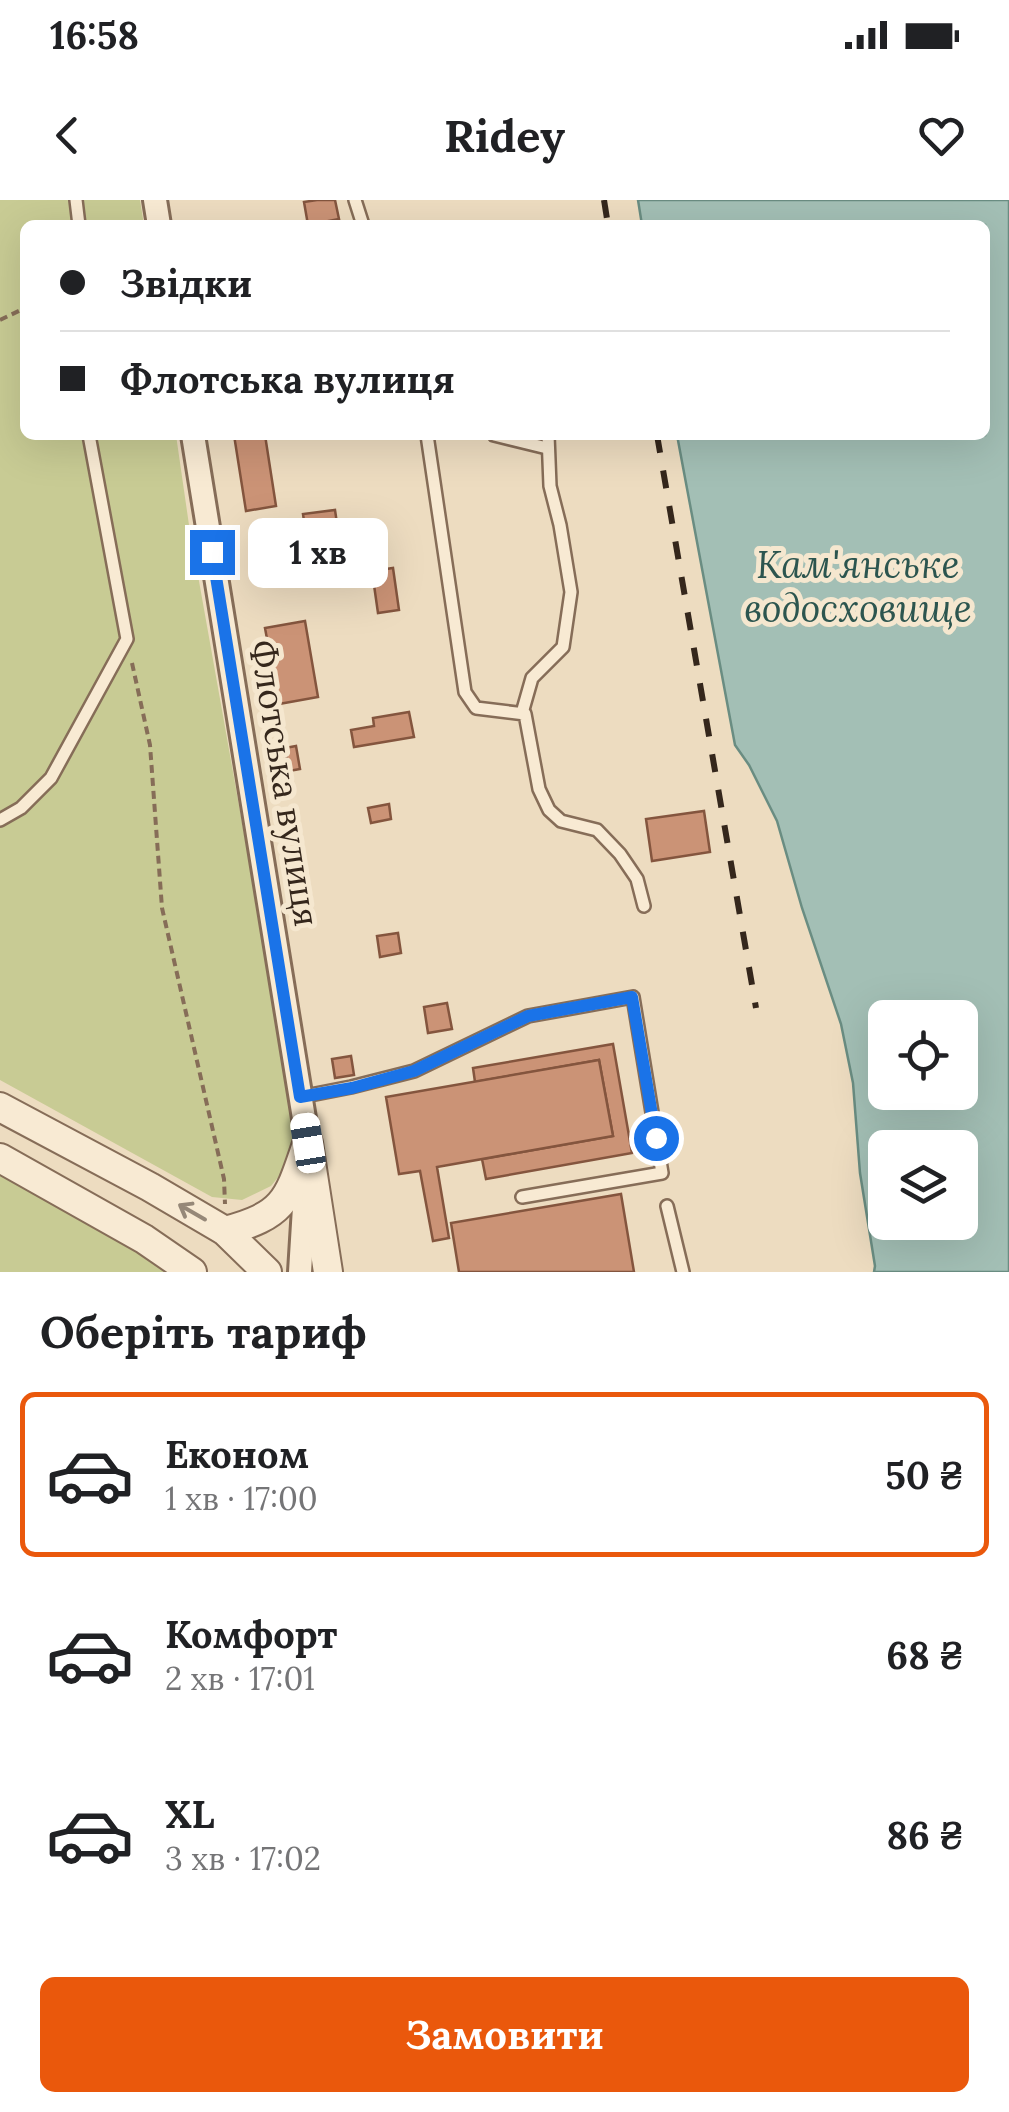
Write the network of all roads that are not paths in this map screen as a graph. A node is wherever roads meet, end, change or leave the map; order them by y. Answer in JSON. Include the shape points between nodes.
{"nodes":[{"id":1,"x":90,"y":440,"type":"edge"},
{"id":2,"x":194,"y":440,"type":"edge"},
{"id":3,"x":428,"y":440,"type":"edge"},
{"id":4,"x":547,"y":442,"type":"edge"},
{"id":5,"x":522,"y":713,"type":"junction"},
{"id":6,"x":0,"y":820,"type":"edge"},
{"id":7,"x":644,"y":906,"type":"dead end"},
{"id":8,"x":300,"y":1097,"type":"junction"},
{"id":9,"x":0,"y":1107,"type":"edge"},
{"id":10,"x":308,"y":1143,"type":"junction"},
{"id":11,"x":0,"y":1158,"type":"edge"},
{"id":12,"x":522,"y":1197,"type":"dead end"},
{"id":13,"x":667,"y":1206,"type":"dead end"},
{"id":14,"x":226,"y":1231,"type":"junction"},
{"id":15,"x":192,"y":1272,"type":"edge"},
{"id":16,"x":267,"y":1272,"type":"edge"},
{"id":17,"x":300,"y":1272,"type":"edge"},
{"id":18,"x":328,"y":1272,"type":"edge"},
{"id":19,"x":683,"y":1272,"type":"edge"}],
"edges":[{"from":1,"to":6,"type":"lane","via":[[127,639],[52,778]]},
{"from":2,"to":8,"type":"street","name":"Флотська вулиця"},
{"from":3,"to":5,"type":"lane","via":[[465,692],[476,708]]},
{"from":4,"to":5,"type":"lane","via":[[572,592],[562,647],[532,678]]},
{"from":5,"to":7,"type":"lane","via":[[548,810],[561,821],[597,830],[637,880]]},
{"from":8,"to":10,"type":"street","name":"Флотська вулиця"},
{"from":8,"to":12,"type":"lane","via":[[414,1071],[528,1016],[632,997],[662,1173]]},
{"from":14,"to":9,"type":"street","one_way":true},
{"from":10,"to":14,"type":"street","via":[[281,1206]]},
{"from":10,"to":17,"type":"street","name":"Флотська вулиця"},
{"from":10,"to":18,"type":"street"},
{"from":11,"to":15,"type":"street"},
{"from":13,"to":19,"type":"lane"},
{"from":14,"to":16,"type":"street"}]}
